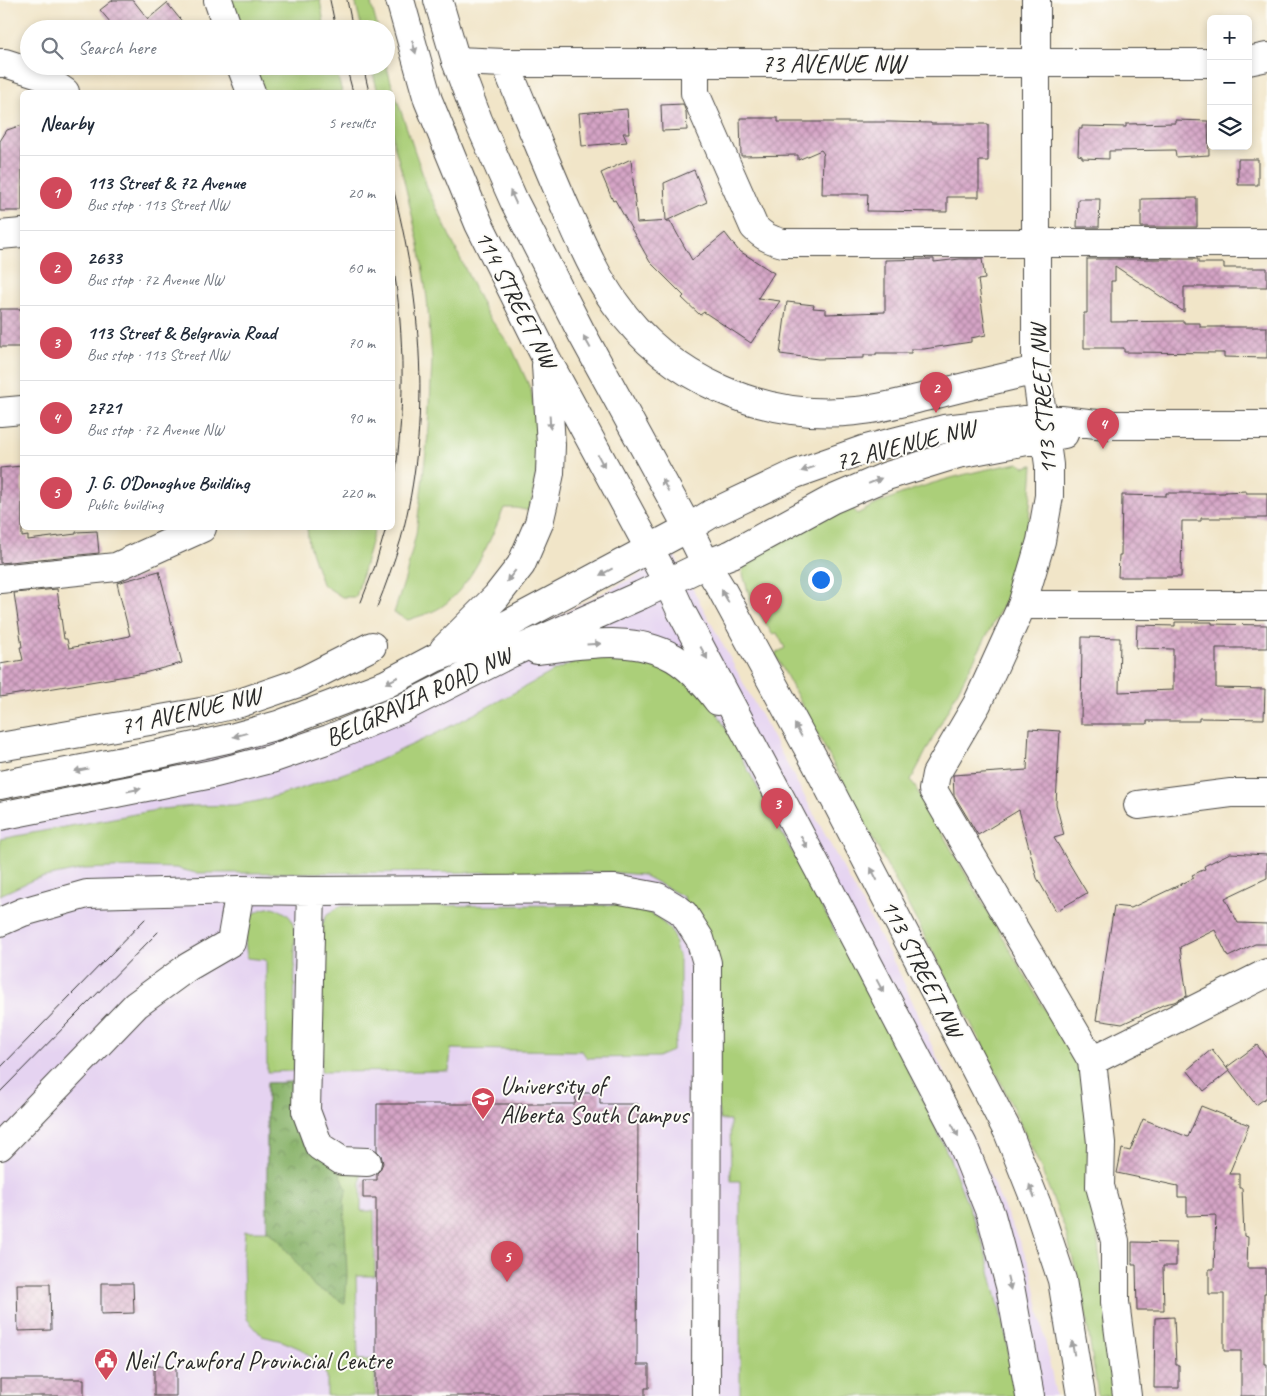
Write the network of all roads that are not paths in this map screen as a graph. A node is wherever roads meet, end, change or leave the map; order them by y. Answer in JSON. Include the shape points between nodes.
{"nodes":[{"id":1,"x":218,"y":0,"type":"edge"},
{"id":2,"x":400,"y":0,"type":"edge"},
{"id":3,"x":438,"y":0,"type":"edge"},
{"id":4,"x":1036,"y":0,"type":"edge"},
{"id":5,"x":225,"y":20,"type":"edge"},
{"id":6,"x":1267,"y":57,"type":"edge"},
{"id":7,"x":1252,"y":60,"type":"edge"},
{"id":8,"x":456,"y":61,"type":"junction"},
{"id":9,"x":1036,"y":62,"type":"junction"},
{"id":10,"x":0,"y":63,"type":"edge"},
{"id":11,"x":506,"y":63,"type":"junction"},
{"id":12,"x":695,"y":63,"type":"junction"},
{"id":13,"x":1207,"y":63,"type":"edge"},
{"id":14,"x":20,"y":68,"type":"edge"},
{"id":15,"x":40,"y":75,"type":"edge"},
{"id":16,"x":244,"y":75,"type":"edge"},
{"id":17,"x":62,"y":90,"type":"edge"},
{"id":18,"x":250,"y":90,"type":"edge"},
{"id":19,"x":20,"y":232,"type":"edge"},
{"id":20,"x":0,"y":235,"type":"edge"},
{"id":21,"x":1036,"y":243,"type":"junction"},
{"id":22,"x":1267,"y":243,"type":"edge"},
{"id":23,"x":545,"y":356,"type":"junction"},
{"id":24,"x":1036,"y":370,"type":"junction"},
{"id":25,"x":20,"y":410,"type":"edge"},
{"id":26,"x":0,"y":412,"type":"edge"},
{"id":27,"x":1267,"y":425,"type":"edge"},
{"id":28,"x":1044,"y":428,"type":"junction"},
{"id":29,"x":866,"y":449,"type":"junction"},
{"id":30,"x":688,"y":528,"type":"junction"},
{"id":31,"x":198,"y":530,"type":"edge"},
{"id":32,"x":649,"y":549,"type":"junction"},
{"id":33,"x":706,"y":564,"type":"junction"},
{"id":34,"x":0,"y":579,"type":"edge"},
{"id":35,"x":668,"y":583,"type":"junction"},
{"id":36,"x":1022,"y":605,"type":"junction"},
{"id":37,"x":1267,"y":605,"type":"edge"},
{"id":38,"x":681,"y":611,"type":"junction"},
{"id":39,"x":372,"y":646,"type":"dead end"},
{"id":40,"x":511,"y":653,"type":"junction"},
{"id":41,"x":436,"y":658,"type":"junction"},
{"id":42,"x":748,"y":737,"type":"junction"},
{"id":43,"x":0,"y":746,"type":"edge"},
{"id":44,"x":0,"y":786,"type":"edge"},
{"id":45,"x":1267,"y":793,"type":"edge"},
{"id":46,"x":1138,"y":805,"type":"dead end"},
{"id":47,"x":0,"y":816,"type":"edge"},
{"id":48,"x":240,"y":890,"type":"junction"},
{"id":49,"x":310,"y":891,"type":"junction"},
{"id":50,"x":0,"y":922,"type":"edge"},
{"id":51,"x":1267,"y":973,"type":"edge"},
{"id":52,"x":1092,"y":1061,"type":"junction"},
{"id":53,"x":0,"y":1146,"type":"edge"},
{"id":54,"x":368,"y":1162,"type":"dead end"},
{"id":55,"x":706,"y":1396,"type":"edge"},
{"id":56,"x":1030,"y":1396,"type":"edge"},
{"id":57,"x":1081,"y":1396,"type":"edge"},
{"id":58,"x":1127,"y":1396,"type":"edge"}],
"edges":[{"from":1,"to":5,"type":"main road"},
{"from":2,"to":23,"type":"main road","name":"114 STREET NW","one_way":true,"via":[[428,100],[479,224]]},
{"from":3,"to":8,"type":"main road","name":"114 STREET NW"},
{"from":4,"to":9,"type":"main road","name":"113 STREET NW"},
{"from":6,"to":7,"type":"main road"},
{"from":8,"to":11,"type":"main road","name":"73 AVENUE NW"},
{"from":30,"to":8,"type":"main road","name":"114 STREET NW","one_way":true,"via":[[581,332],[514,200]]},
{"from":9,"to":12,"type":"main road","name":"73 AVENUE NW"},
{"from":9,"to":13,"type":"main road","name":"73 AVENUE NW"},
{"from":9,"to":21,"type":"main road","name":"113 STREET NW"},
{"from":10,"to":14,"type":"main road"},
{"from":11,"to":12,"type":"main road","name":"73 AVENUE NW"},
{"from":11,"to":24,"type":"main road","name":"72 AVENUE NW","via":[[547,166],[600,282],[633,326],[688,372],[754,402],[827,413],[882,408]]},
{"from":12,"to":21,"type":"main road","via":[[695,93],[754,227],[771,240],[782,243]]},
{"from":15,"to":17,"type":"main road"},
{"from":16,"to":18,"type":"main road"},
{"from":19,"to":20,"type":"main road"},
{"from":21,"to":22,"type":"main road"},
{"from":21,"to":24,"type":"main road","name":"113 STREET NW"},
{"from":23,"to":32,"type":"main road","name":"114 STREET NW","one_way":true},
{"from":23,"to":41,"type":"main road","one_way":true,"via":[[550,473],[539,522],[520,565],[496,597]]},
{"from":24,"to":28,"type":"main road","name":"113 STREET NW"},
{"from":25,"to":26,"type":"main road"},
{"from":27,"to":28,"type":"main road","name":"72 AVENUE NW"},
{"from":28,"to":29,"type":"main road","name":"72 AVENUE NW","via":[[944,429]]},
{"from":33,"to":28,"type":"main road","name":"72 AVENUE NW","one_way":true,"via":[[887,476]]},
{"from":28,"to":36,"type":"main road","name":"113 STREET NW","via":[[1049,496],[1041,540]]},
{"from":29,"to":30,"type":"main road","name":"72 AVENUE NW","one_way":true,"via":[[795,474]]},
{"from":29,"to":33,"type":"main road","via":[[845,474],[725,540]]},
{"from":30,"to":32,"type":"main road","name":"BELGRAVIA ROAD NW"},
{"from":30,"to":33,"type":"main road","name":"114 STREET NW"},
{"from":31,"to":34,"type":"main road","via":[[116,567]]},
{"from":32,"to":35,"type":"main road","name":"114 STREET NW"},
{"from":32,"to":41,"type":"main road","name":"BELGRAVIA ROAD NW","one_way":true,"via":[[467,646]]},
{"from":33,"to":35,"type":"main road","name":"BELGRAVIA ROAD NW"},
{"from":33,"to":38,"type":"main road"},
{"from":57,"to":33,"type":"main road","name":"113 STREET NW","one_way":true,"via":[[1062,1280],[1008,1132],[816,763]]},
{"from":35,"to":38,"type":"main road","name":"113 STREET NW"},
{"from":35,"to":40,"type":"main road","name":"BELGRAVIA ROAD NW"},
{"from":36,"to":37,"type":"main road"},
{"from":36,"to":52,"type":"main road","name":"113 STREET NW","via":[[977,704],[936,774],[933,790]]},
{"from":38,"to":42,"type":"main road","name":"113 STREET NW","one_way":true},
{"from":39,"to":43,"type":"main road","name":"71 AVENUE NW","via":[[301,682],[240,703]]},
{"from":40,"to":42,"type":"main road","one_way":true,"via":[[614,642],[648,647],[674,658],[701,680]]},
{"from":47,"to":40,"type":"main road","name":"BELGRAVIA ROAD NW","one_way":true,"via":[[212,774],[271,759],[401,709]]},
{"from":41,"to":44,"type":"main road","name":"BELGRAVIA ROAD NW","one_way":true,"via":[[386,684],[278,725],[159,754]]},
{"from":42,"to":56,"type":"main road","name":"113 STREET NW","one_way":true,"via":[[963,1145],[991,1215],[1010,1286]]},
{"from":45,"to":46,"type":"main road","via":[[1231,793]]},
{"from":48,"to":49,"type":"main road"},
{"from":48,"to":50,"type":"main road","via":[[86,894]]},
{"from":48,"to":53,"type":"main road","via":[[231,942],[188,967],[136,1005]]},
{"from":49,"to":54,"type":"main road","via":[[306,1111],[319,1146],[342,1161]]},
{"from":49,"to":55,"type":"main road","via":[[615,889],[658,897],[684,914],[700,939],[707,963]]},
{"from":51,"to":52,"type":"main road"},
{"from":52,"to":58,"type":"main road","via":[[1100,1144],[1100,1186],[1115,1241],[1115,1302]]}]}
